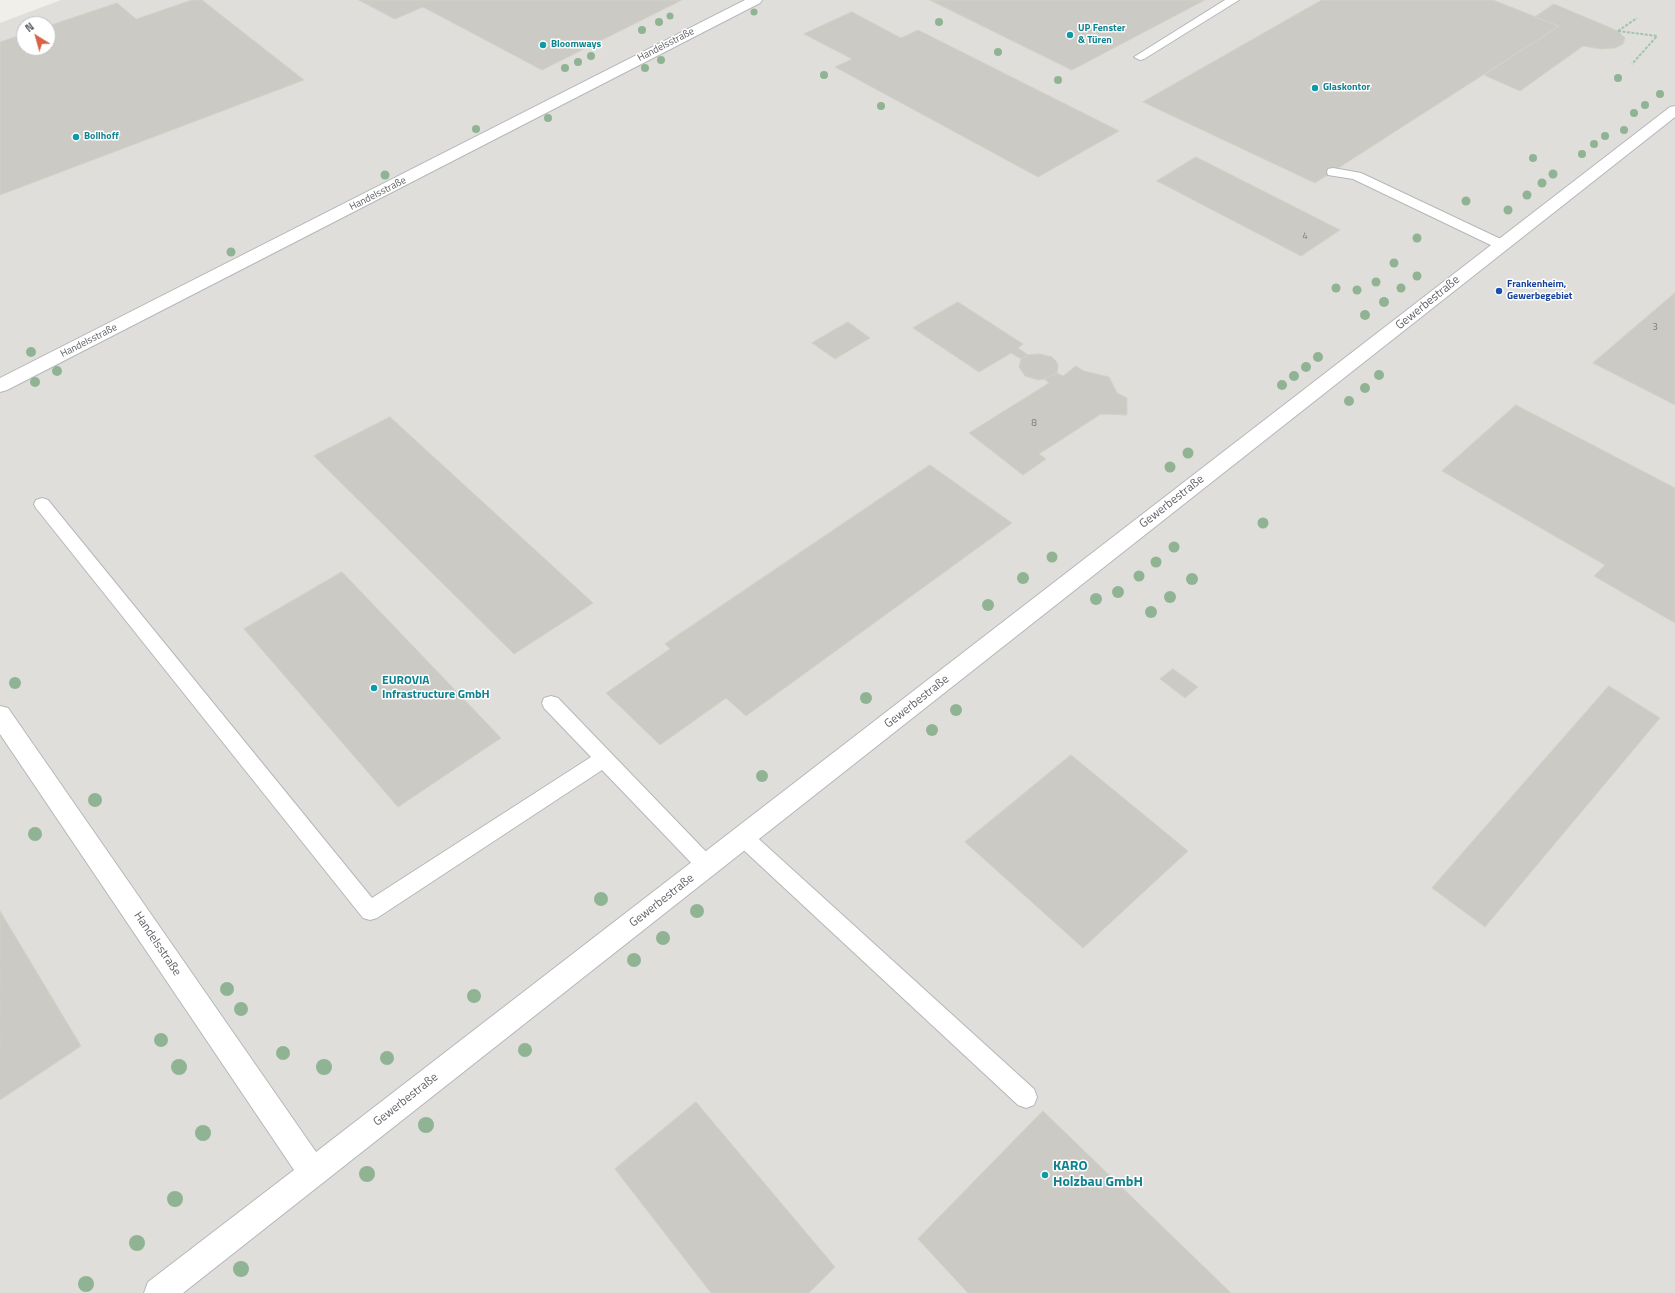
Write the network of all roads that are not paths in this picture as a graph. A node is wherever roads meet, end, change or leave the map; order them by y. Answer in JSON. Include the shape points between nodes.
{"nodes":[{"id":1,"x":755,"y":0,"type":"edge"},
{"id":2,"x":1233,"y":0,"type":"edge"},
{"id":3,"x":1140,"y":57,"type":"dead end"},
{"id":4,"x":1675,"y":110,"type":"edge"},
{"id":5,"x":1333,"y":172,"type":"dead end"},
{"id":6,"x":1502,"y":245,"type":"junction"},
{"id":7,"x":0,"y":386,"type":"edge"},
{"id":8,"x":42,"y":504,"type":"dead end"},
{"id":9,"x":551,"y":703,"type":"dead end"},
{"id":10,"x":0,"y":715,"type":"edge"},
{"id":11,"x":603,"y":759,"type":"junction"},
{"id":12,"x":743,"y":837,"type":"junction"},
{"id":13,"x":707,"y":866,"type":"junction"},
{"id":14,"x":1026,"y":1097,"type":"dead end"},
{"id":15,"x":313,"y":1173,"type":"junction"},
{"id":16,"x":159,"y":1293,"type":"edge"}],
"edges":[{"from":1,"to":7,"type":"street","name":"Handelsstraße"},
{"from":2,"to":3,"type":"lane"},
{"from":4,"to":6,"type":"street","name":"Gewerbestraße"},
{"from":5,"to":6,"type":"lane","via":[[1356,176]]},
{"from":6,"to":12,"type":"street","name":"Gewerbestraße"},
{"from":8,"to":11,"type":"lane","via":[[370,911]]},
{"from":9,"to":11,"type":"lane"},
{"from":10,"to":15,"type":"street","name":"Handelsstraße"},
{"from":11,"to":13,"type":"lane"},
{"from":12,"to":13,"type":"street","name":"Gewerbestraße"},
{"from":12,"to":14,"type":"lane"},
{"from":13,"to":15,"type":"street","name":"Gewerbestraße"},
{"from":15,"to":16,"type":"street","name":"Gewerbestraße"}]}
